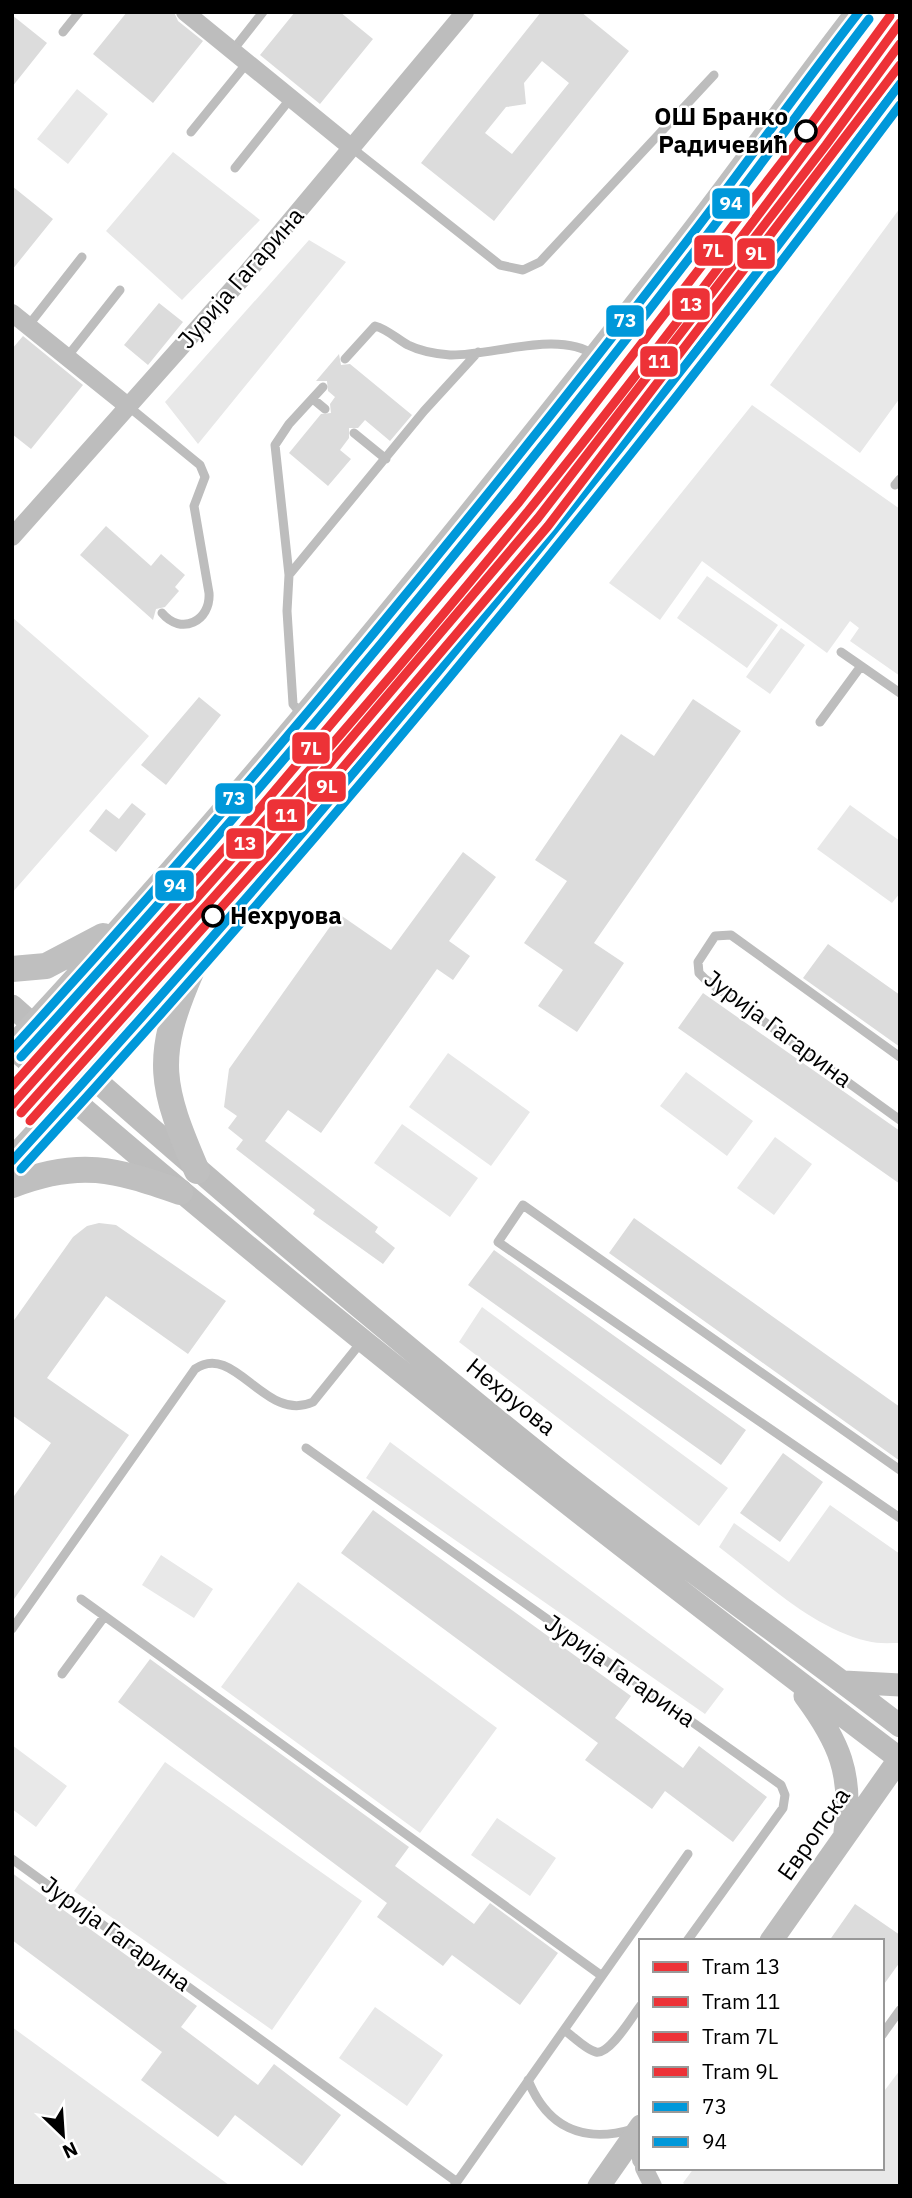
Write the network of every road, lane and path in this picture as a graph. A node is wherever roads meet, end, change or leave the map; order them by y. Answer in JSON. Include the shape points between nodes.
{"nodes":[{"id":1,"x":79,"y":12,"type":"edge"},
{"id":2,"x":185,"y":12,"type":"edge"},
{"id":3,"x":263,"y":12,"type":"edge"},
{"id":4,"x":465,"y":12,"type":"edge"},
{"id":5,"x":859,"y":12,"type":"edge"},
{"id":6,"x":64,"y":32,"type":"dead end"},
{"id":7,"x":233,"y":50,"type":"junction"},
{"id":8,"x":247,"y":63,"type":"junction"},
{"id":9,"x":714,"y":75,"type":"dead end"},
{"id":10,"x":900,"y":84,"type":"edge"},
{"id":11,"x":291,"y":98,"type":"junction"},
{"id":12,"x":900,"y":111,"type":"edge"},
{"id":13,"x":191,"y":132,"type":"dead end"},
{"id":14,"x":352,"y":148,"type":"junction"},
{"id":15,"x":850,"y":151,"type":"junction"},
{"id":16,"x":235,"y":168,"type":"dead end"},
{"id":17,"x":82,"y":257,"type":"dead end"},
{"id":18,"x":120,"y":290,"type":"dead end"},
{"id":19,"x":12,"y":313,"type":"edge"},
{"id":20,"x":28,"y":326,"type":"junction"},
{"id":21,"x":478,"y":352,"type":"junction"},
{"id":22,"x":596,"y":356,"type":"junction"},
{"id":23,"x":67,"y":357,"type":"junction"},
{"id":24,"x":345,"y":359,"type":"dead end"},
{"id":25,"x":323,"y":387,"type":"dead end"},
{"id":26,"x":313,"y":399,"type":"junction"},
{"id":27,"x":129,"y":407,"type":"junction"},
{"id":28,"x":326,"y":409,"type":"dead end"},
{"id":29,"x":354,"y":433,"type":"dead end"},
{"id":30,"x":386,"y":459,"type":"junction"},
{"id":31,"x":12,"y":537,"type":"edge"},
{"id":32,"x":289,"y":575,"type":"junction"},
{"id":33,"x":162,"y":613,"type":"dead end"},
{"id":34,"x":841,"y":652,"type":"dead end"},
{"id":35,"x":861,"y":666,"type":"junction"},
{"id":36,"x":900,"y":693,"type":"edge"},
{"id":37,"x":303,"y":716,"type":"junction"},
{"id":38,"x":820,"y":722,"type":"dead end"},
{"id":39,"x":140,"y":907,"type":"junction"},
{"id":40,"x":200,"y":953,"type":"junction"},
{"id":41,"x":12,"y":969,"type":"edge"},
{"id":42,"x":12,"y":1006,"type":"edge"},
{"id":43,"x":34,"y":1025,"type":"junction"},
{"id":44,"x":13,"y":1048,"type":"edge"},
{"id":45,"x":900,"y":1057,"type":"edge"},
{"id":46,"x":90,"y":1078,"type":"junction"},
{"id":47,"x":69,"y":1099,"type":"junction"},
{"id":48,"x":900,"y":1120,"type":"edge"},
{"id":49,"x":12,"y":1161,"type":"edge"},
{"id":50,"x":197,"y":1171,"type":"junction"},
{"id":51,"x":12,"y":1185,"type":"edge"},
{"id":52,"x":180,"y":1192,"type":"junction"},
{"id":53,"x":364,"y":1339,"type":"junction"},
{"id":54,"x":306,"y":1448,"type":"dead end"},
{"id":55,"x":900,"y":1470,"type":"edge"},
{"id":56,"x":900,"y":1518,"type":"edge"},
{"id":57,"x":81,"y":1600,"type":"dead end"},
{"id":58,"x":104,"y":1616,"type":"junction"},
{"id":59,"x":12,"y":1629,"type":"edge"},
{"id":60,"x":62,"y":1674,"type":"dead end"},
{"id":61,"x":789,"y":1674,"type":"junction"},
{"id":62,"x":841,"y":1682,"type":"junction"},
{"id":63,"x":900,"y":1685,"type":"edge"},
{"id":64,"x":900,"y":1726,"type":"edge"},
{"id":65,"x":900,"y":1759,"type":"edge"},
{"id":66,"x":845,"y":1836,"type":"junction"},
{"id":67,"x":688,"y":1854,"type":"dead end"},
{"id":68,"x":12,"y":1859,"type":"edge"},
{"id":69,"x":688,"y":1939,"type":"edge"},
{"id":70,"x":772,"y":1939,"type":"edge"},
{"id":71,"x":602,"y":1976,"type":"junction"},
{"id":72,"x":639,"y":2007,"type":"edge"},
{"id":73,"x":900,"y":2010,"type":"edge"},
{"id":74,"x":564,"y":2030,"type":"junction"},
{"id":75,"x":884,"y":2032,"type":"edge"},
{"id":76,"x":528,"y":2080,"type":"junction"},
{"id":77,"x":639,"y":2127,"type":"edge"},
{"id":78,"x":639,"y":2130,"type":"edge"},
{"id":79,"x":645,"y":2170,"type":"edge"},
{"id":80,"x":455,"y":2184,"type":"edge"},
{"id":81,"x":599,"y":2186,"type":"edge"},
{"id":82,"x":653,"y":2186,"type":"edge"}],
"edges":[{"from":1,"to":6,"type":"lane"},
{"from":2,"to":7,"type":"street"},
{"from":3,"to":7,"type":"lane"},
{"from":4,"to":14,"type":"street","name":"Јурија Гагарина"},
{"from":5,"to":22,"type":"main road"},
{"from":7,"to":8,"type":"street"},
{"from":8,"to":11,"type":"street"},
{"from":8,"to":13,"type":"lane"},
{"from":9,"to":14,"type":"lane","via":[[540,262],[523,270],[492,260]]},
{"from":10,"to":15,"type":"main road"},
{"from":11,"to":14,"type":"street"},
{"from":11,"to":16,"type":"lane"},
{"from":12,"to":15,"type":"main road"},
{"from":14,"to":27,"type":"street","name":"Јурија Гагарина"},
{"from":15,"to":40,"type":"main road","via":[[507,590]]},
{"from":17,"to":20,"type":"lane"},
{"from":18,"to":23,"type":"lane"},
{"from":19,"to":20,"type":"street"},
{"from":20,"to":23,"type":"street"},
{"from":21,"to":22,"type":"lane","via":[[564,345],[583,347]]},
{"from":21,"to":24,"type":"lane","via":[[451,355],[421,350],[375,326]]},
{"from":21,"to":30,"type":"lane"},
{"from":22,"to":37,"type":"main road"},
{"from":23,"to":27,"type":"street"},
{"from":25,"to":26,"type":"lane"},
{"from":26,"to":28,"type":"lane"},
{"from":26,"to":32,"type":"lane","via":[[275,446]]},
{"from":27,"to":31,"type":"street","name":"Јурија Гагарина"},
{"from":27,"to":33,"type":"lane","via":[[200,466],[205,477],[194,506],[208,607],[198,620],[182,625]]},
{"from":29,"to":30,"type":"lane"},
{"from":30,"to":32,"type":"lane"},
{"from":32,"to":37,"type":"lane","via":[[293,704]]},
{"from":34,"to":35,"type":"lane"},
{"from":35,"to":36,"type":"lane"},
{"from":35,"to":38,"type":"lane"},
{"from":37,"to":39,"type":"main road"},
{"from":39,"to":41,"type":"main road","via":[[63,960],[32,970]]},
{"from":39,"to":43,"type":"main road"},
{"from":40,"to":46,"type":"main road"},
{"from":40,"to":50,"type":"main road","via":[[171,1030],[164,1069],[171,1106]]},
{"from":42,"to":43,"type":"street","name":"Нехруова"},
{"from":43,"to":44,"type":"main road"},
{"from":43,"to":46,"type":"street","name":"Нехруова"},
{"from":44,"to":47,"type":"street","name":"Нехруова"},
{"from":45,"to":48,"type":"lane","name":"Јурија Гагарина","via":[[731,935],[715,936],[698,962],[705,979]]},
{"from":46,"to":47,"type":"main road"},
{"from":46,"to":50,"type":"street","name":"Нехруова"},
{"from":47,"to":49,"type":"main road"},
{"from":47,"to":52,"type":"street","name":"Нехруова"},
{"from":50,"to":62,"type":"street","name":"Нехруова","via":[[558,1468]]},
{"from":51,"to":52,"type":"main road","via":[[76,1168],[113,1172]]},
{"from":52,"to":53,"type":"street","name":"Нехруова"},
{"from":53,"to":59,"type":"lane","via":[[313,1402],[304,1406],[278,1403],[219,1362],[195,1369]]},
{"from":53,"to":61,"type":"street","name":"Нехруова"},
{"from":54,"to":69,"type":"lane","name":"Јурија Гагарина","via":[[780,1786],[785,1795],[783,1808]]},
{"from":55,"to":56,"type":"lane","via":[[523,1205],[498,1242]]},
{"from":57,"to":58,"type":"lane"},
{"from":58,"to":60,"type":"lane"},
{"from":58,"to":71,"type":"lane"},
{"from":61,"to":65,"type":"street","name":"Нехруова"},
{"from":61,"to":66,"type":"street","via":[[837,1744],[848,1797]]},
{"from":62,"to":63,"type":"street"},
{"from":62,"to":64,"type":"street","name":"Нехруова"},
{"from":65,"to":66,"type":"street","name":"Европска"},
{"from":66,"to":70,"type":"street","name":"Европска"},
{"from":67,"to":71,"type":"lane","name":"Јурија Гагарина"},
{"from":68,"to":80,"type":"lane","name":"Јурија Гагарина"},
{"from":71,"to":74,"type":"lane","name":"Јурија Гагарина"},
{"from":72,"to":74,"type":"lane","via":[[610,2047],[600,2052]]},
{"from":73,"to":75,"type":"lane"},
{"from":74,"to":76,"type":"lane","name":"Јурија Гагарина"},
{"from":76,"to":77,"type":"lane","via":[[548,2114],[572,2129],[608,2135]]},
{"from":76,"to":80,"type":"lane","name":"Јурија Гагарина"},
{"from":78,"to":81,"type":"street"},
{"from":79,"to":82,"type":"street"}]}
